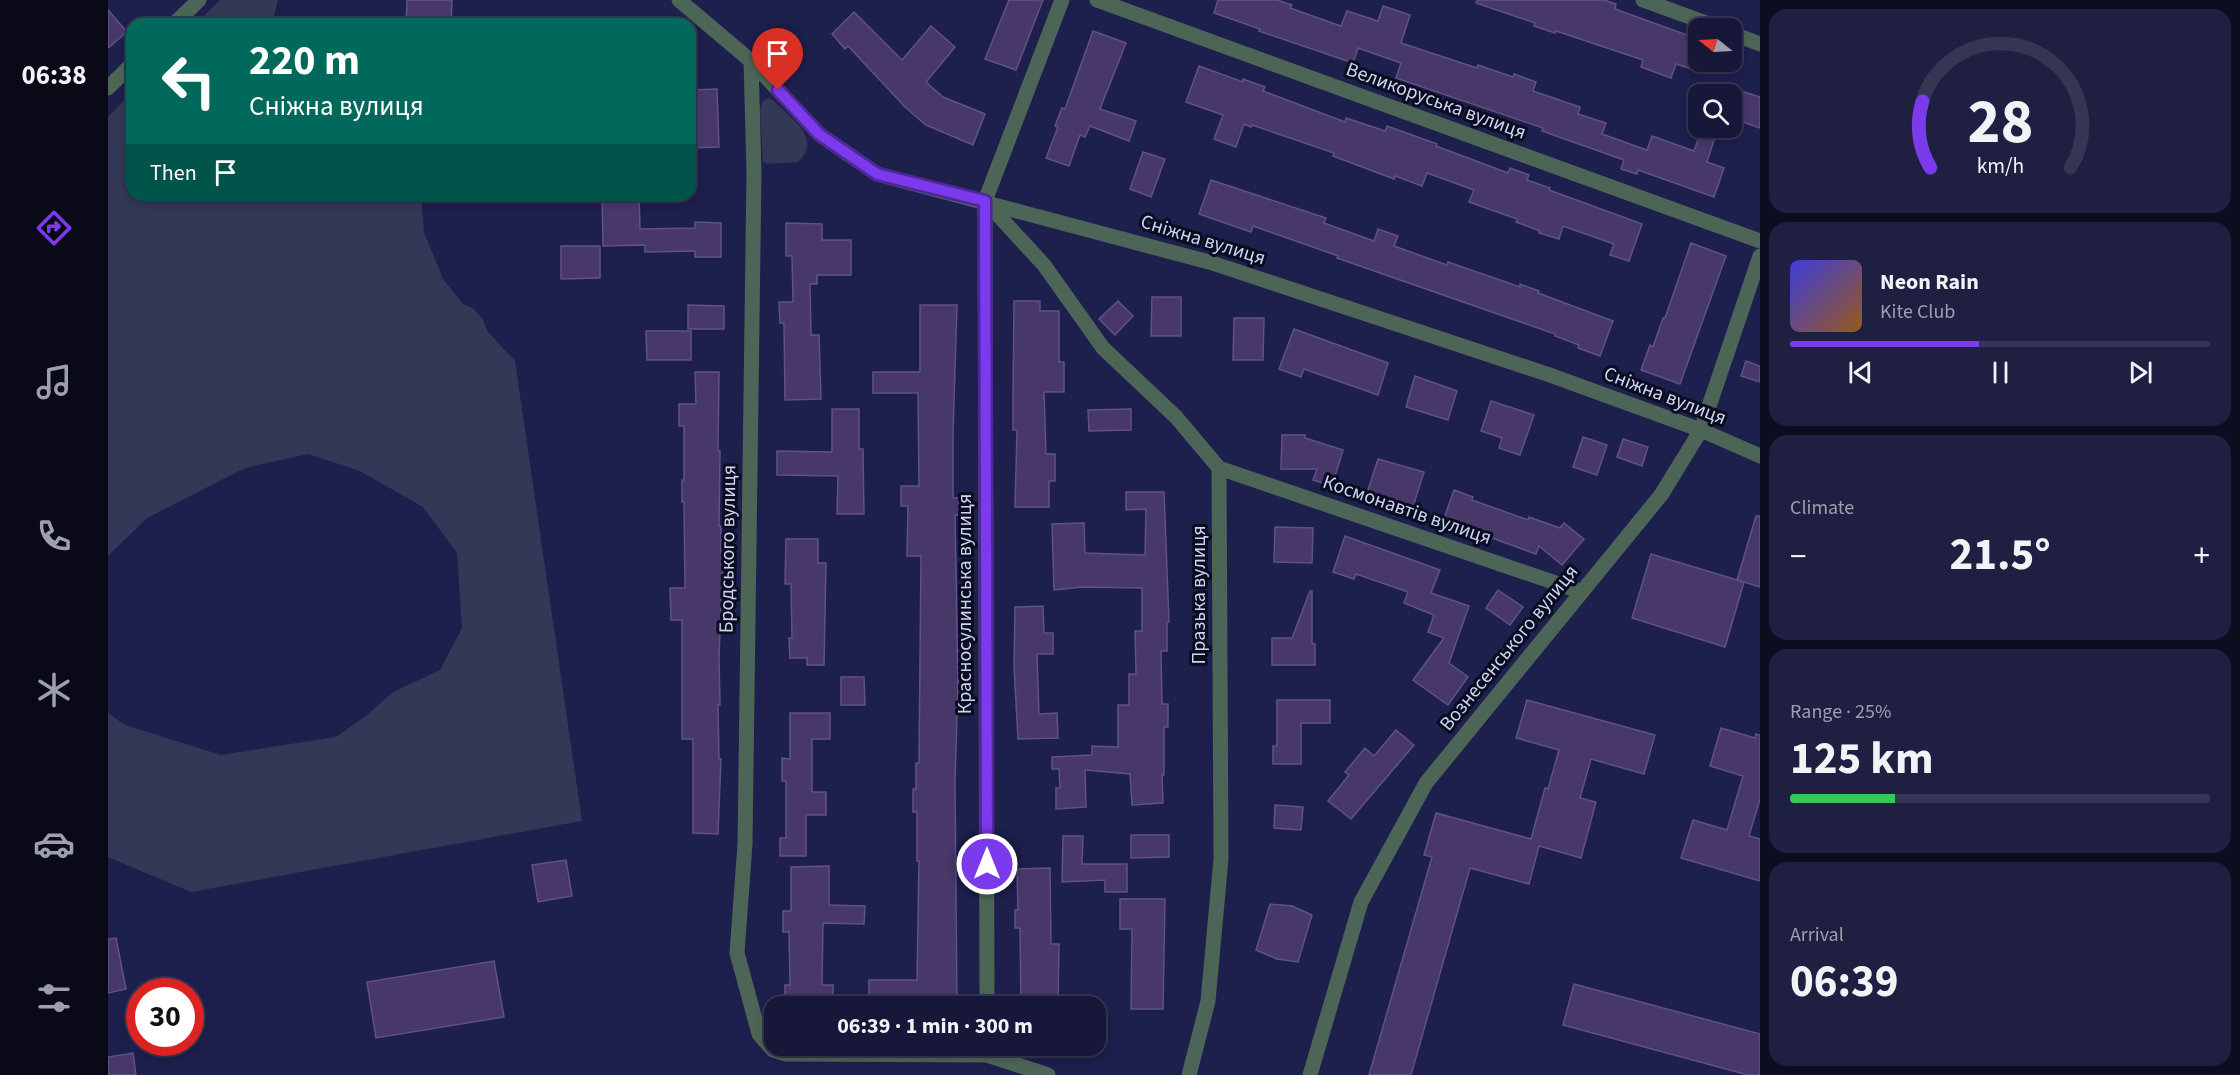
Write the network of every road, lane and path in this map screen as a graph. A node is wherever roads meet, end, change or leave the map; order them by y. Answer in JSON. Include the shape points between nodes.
{"nodes":[{"id":1,"x":199,"y":0,"type":"edge"},
{"id":2,"x":678,"y":0,"type":"edge"},
{"id":3,"x":1062,"y":0,"type":"edge"},
{"id":4,"x":1097,"y":0,"type":"edge"},
{"id":5,"x":1643,"y":0,"type":"edge"},
{"id":6,"x":180,"y":18,"type":"edge"},
{"id":7,"x":1692,"y":18,"type":"edge"},
{"id":8,"x":1742,"y":37,"type":"edge"},
{"id":9,"x":1760,"y":44,"type":"edge"},
{"id":10,"x":751,"y":61,"type":"junction"},
{"id":11,"x":126,"y":70,"type":"edge"},
{"id":12,"x":108,"y":88,"type":"edge"},
{"id":13,"x":985,"y":201,"type":"junction"},
{"id":14,"x":1760,"y":241,"type":"edge"},
{"id":15,"x":1760,"y":256,"type":"edge"},
{"id":16,"x":1701,"y":430,"type":"junction"},
{"id":17,"x":1760,"y":456,"type":"edge"},
{"id":18,"x":1219,"y":468,"type":"junction"},
{"id":19,"x":1582,"y":592,"type":"junction"},
{"id":20,"x":987,"y":996,"type":"edge"},
{"id":21,"x":764,"y":1040,"type":"edge"},
{"id":22,"x":1002,"y":1056,"type":"edge"},
{"id":23,"x":1048,"y":1075,"type":"edge"},
{"id":24,"x":1189,"y":1075,"type":"edge"},
{"id":25,"x":1310,"y":1075,"type":"edge"}],
"edges":[{"from":1,"to":6,"type":"street"},
{"from":2,"to":10,"type":"street","name":"Сніжна вулиця"},
{"from":3,"to":13,"type":"street"},
{"from":4,"to":14,"type":"street","name":"Великоруська вулиця"},
{"from":5,"to":7,"type":"street"},
{"from":8,"to":9,"type":"street"},
{"from":10,"to":13,"type":"street","name":"Сніжна вулиця","via":[[819,134],[877,174]]},
{"from":10,"to":21,"type":"street","name":"Бродського вулиця","via":[[754,172],[745,844],[737,953],[759,1034]]},
{"from":11,"to":12,"type":"street"},
{"from":13,"to":16,"type":"street","name":"Сніжна вулиця","via":[[1209,262],[1547,374]]},
{"from":13,"to":18,"type":"street","via":[[1044,265],[1103,348],[1176,417]]},
{"from":13,"to":20,"type":"street","name":"Красносулинська вулиця"},
{"from":15,"to":16,"type":"street","name":"Вознесенського вулиця"},
{"from":16,"to":17,"type":"street","name":"Сніжна вулиця"},
{"from":16,"to":19,"type":"street","name":"Вознесенського вулиця","via":[[1660,495]]},
{"from":18,"to":19,"type":"street","name":"Космонавтів вулиця"},
{"from":18,"to":24,"type":"street","name":"Празька вулиця","via":[[1221,859],[1208,1001]]},
{"from":19,"to":25,"type":"street","name":"Вознесенського вулиця","via":[[1426,783],[1361,902]]},
{"from":22,"to":23,"type":"street"}]}
